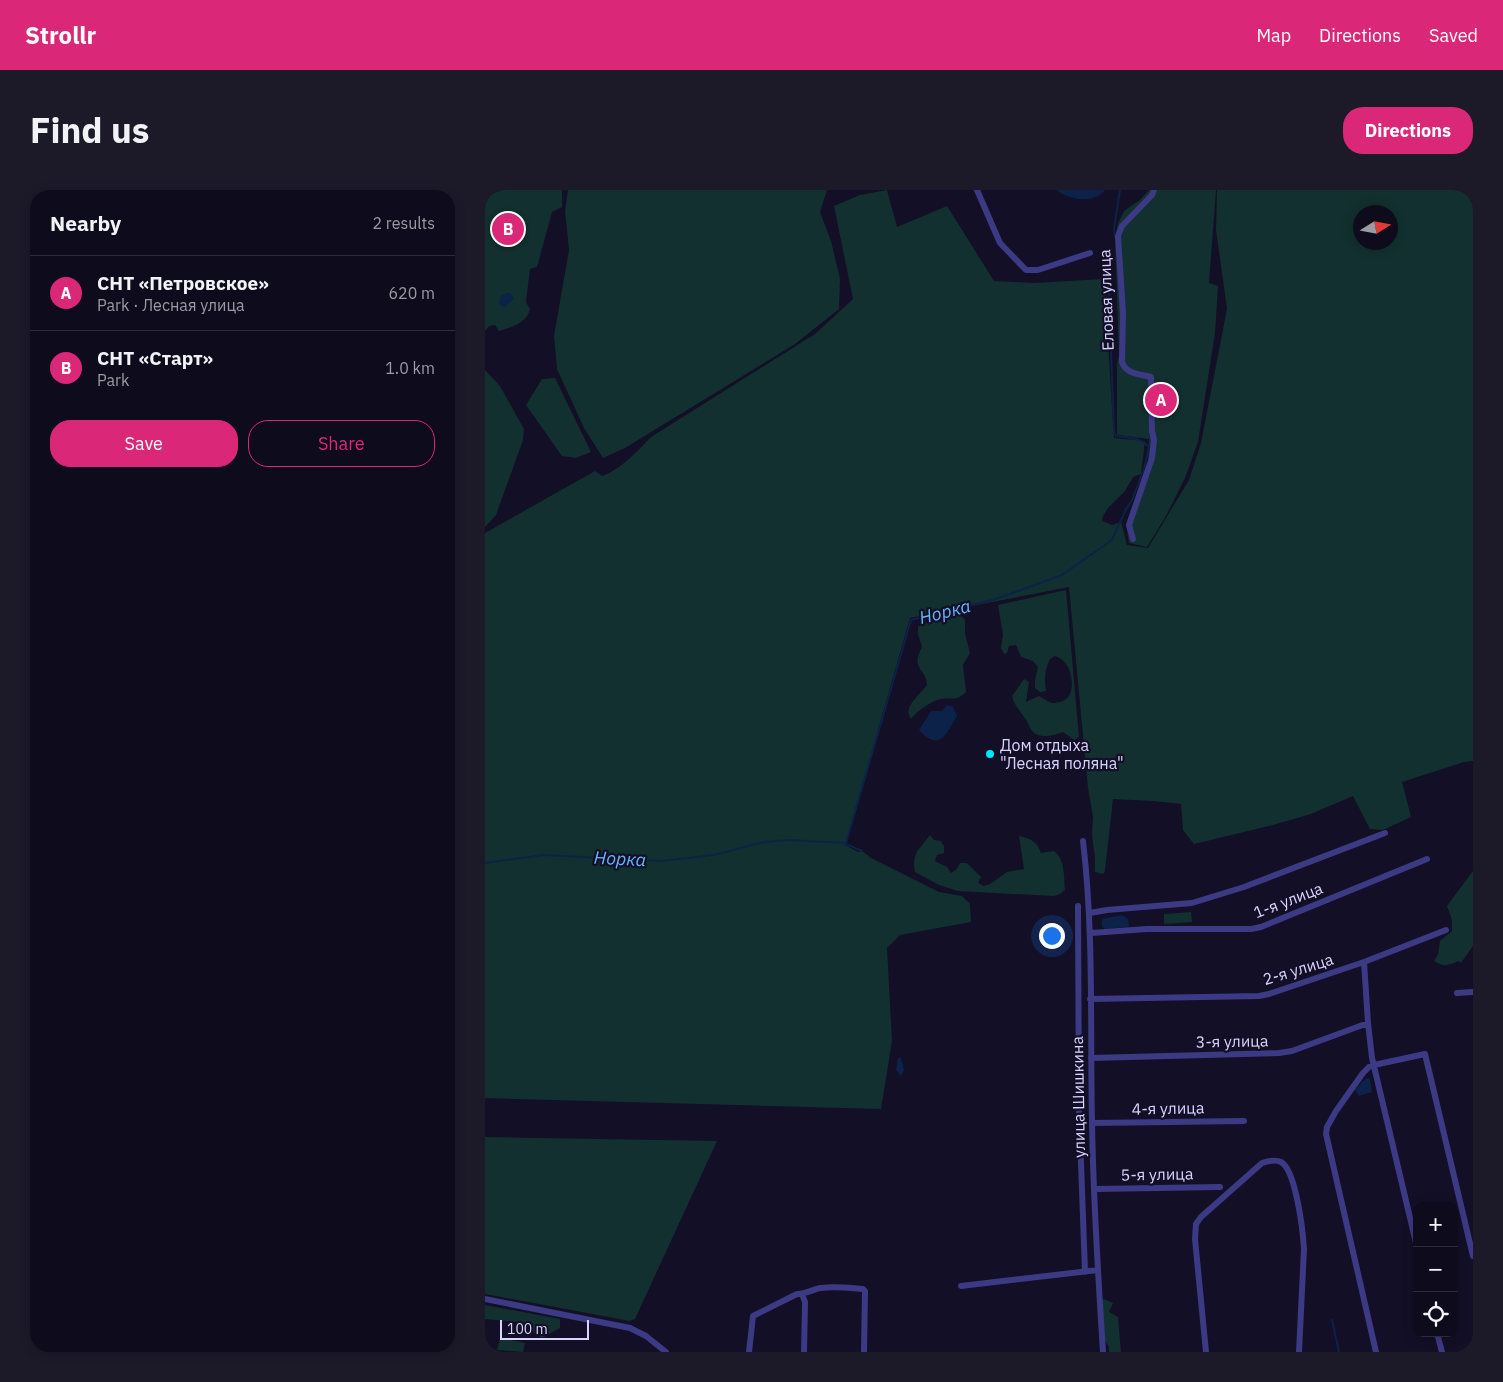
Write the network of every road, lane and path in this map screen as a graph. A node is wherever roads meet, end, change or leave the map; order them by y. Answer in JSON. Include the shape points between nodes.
{"nodes":[{"id":1,"x":977,"y":190,"type":"edge"},
{"id":2,"x":1154,"y":190,"type":"edge"},
{"id":3,"x":1090,"y":253,"type":"dead end"},
{"id":4,"x":1133,"y":539,"type":"dead end"},
{"id":5,"x":1385,"y":833,"type":"dead end"},
{"id":6,"x":1083,"y":841,"type":"dead end"},
{"id":7,"x":1427,"y":859,"type":"dead end"},
{"id":8,"x":1077,"y":906,"type":"dead end"},
{"id":9,"x":1090,"y":913,"type":"junction"},
{"id":10,"x":1447,"y":930,"type":"dead end"},
{"id":11,"x":1091,"y":933,"type":"junction"},
{"id":12,"x":1364,"y":962,"type":"junction"},
{"id":13,"x":1473,"y":992,"type":"edge"},
{"id":14,"x":1457,"y":993,"type":"dead end"},
{"id":15,"x":1090,"y":999,"type":"junction"},
{"id":16,"x":1368,"y":1023,"type":"junction"},
{"id":17,"x":1091,"y":1058,"type":"junction"},
{"id":18,"x":1373,"y":1064,"type":"junction"},
{"id":19,"x":1244,"y":1121,"type":"dead end"},
{"id":20,"x":1092,"y":1123,"type":"junction"},
{"id":21,"x":1220,"y":1187,"type":"dead end"},
{"id":22,"x":1094,"y":1189,"type":"junction"},
{"id":23,"x":1413,"y":1230,"type":"edge"},
{"id":24,"x":1473,"y":1256,"type":"edge"},
{"id":25,"x":1098,"y":1270,"type":"junction"},
{"id":26,"x":1085,"y":1272,"type":"junction"},
{"id":27,"x":961,"y":1286,"type":"dead end"},
{"id":28,"x":803,"y":1294,"type":"junction"},
{"id":29,"x":485,"y":1299,"type":"edge"},
{"id":30,"x":1438,"y":1337,"type":"edge"},
{"id":31,"x":667,"y":1352,"type":"edge"},
{"id":32,"x":749,"y":1352,"type":"edge"},
{"id":33,"x":805,"y":1352,"type":"edge"},
{"id":34,"x":864,"y":1352,"type":"edge"},
{"id":35,"x":1103,"y":1352,"type":"edge"},
{"id":36,"x":1206,"y":1352,"type":"edge"},
{"id":37,"x":1299,"y":1352,"type":"edge"},
{"id":38,"x":1376,"y":1352,"type":"edge"},
{"id":39,"x":1442,"y":1352,"type":"edge"}],
"edges":[{"from":1,"to":3,"type":"street","via":[[1000,243],[1022,268],[1038,270]]},
{"from":2,"to":4,"type":"street","name":"Еловая улица","via":[[1122,226],[1118,236],[1123,313],[1122,362],[1128,372],[1151,376],[1154,440],[1152,458],[1129,525]]},
{"from":5,"to":9,"type":"street","via":[[1244,887],[1192,903]]},
{"from":6,"to":9,"type":"street","name":"улица Шишкина"},
{"from":7,"to":11,"type":"street","name":"1-я улица","via":[[1261,927]]},
{"from":8,"to":26,"type":"street"},
{"from":9,"to":11,"type":"street","name":"улица Шишкина"},
{"from":10,"to":12,"type":"street","name":"2-я улица"},
{"from":11,"to":15,"type":"street","name":"улица Шишкина"},
{"from":12,"to":15,"type":"street","name":"2-я улица","via":[[1259,996]]},
{"from":12,"to":16,"type":"street"},
{"from":13,"to":14,"type":"street"},
{"from":15,"to":17,"type":"street","name":"улица Шишкина"},
{"from":16,"to":17,"type":"street","name":"3-я улица","via":[[1279,1053]]},
{"from":16,"to":18,"type":"street"},
{"from":17,"to":20,"type":"street","name":"улица Шишкина"},
{"from":18,"to":23,"type":"street"},
{"from":18,"to":24,"type":"street","via":[[1425,1054]]},
{"from":18,"to":38,"type":"street","via":[[1336,1111],[1326,1134]]},
{"from":19,"to":20,"type":"street","name":"4-я улица"},
{"from":20,"to":22,"type":"street","name":"улица Шишкина"},
{"from":21,"to":22,"type":"street","name":"5-я улица"},
{"from":22,"to":25,"type":"street","name":"улица Шишкина"},
{"from":25,"to":26,"type":"street"},
{"from":25,"to":35,"type":"street","name":"улица Шишкина"},
{"from":26,"to":27,"type":"street"},
{"from":28,"to":32,"type":"street","via":[[797,1294],[751,1320]]},
{"from":28,"to":33,"type":"street"},
{"from":28,"to":34,"type":"street","via":[[819,1288],[863,1289],[866,1295]]},
{"from":29,"to":31,"type":"street","via":[[630,1328]]},
{"from":30,"to":39,"type":"street"},
{"from":36,"to":37,"type":"street","via":[[1196,1224],[1262,1163],[1275,1160],[1290,1172],[1303,1233]]}]}
